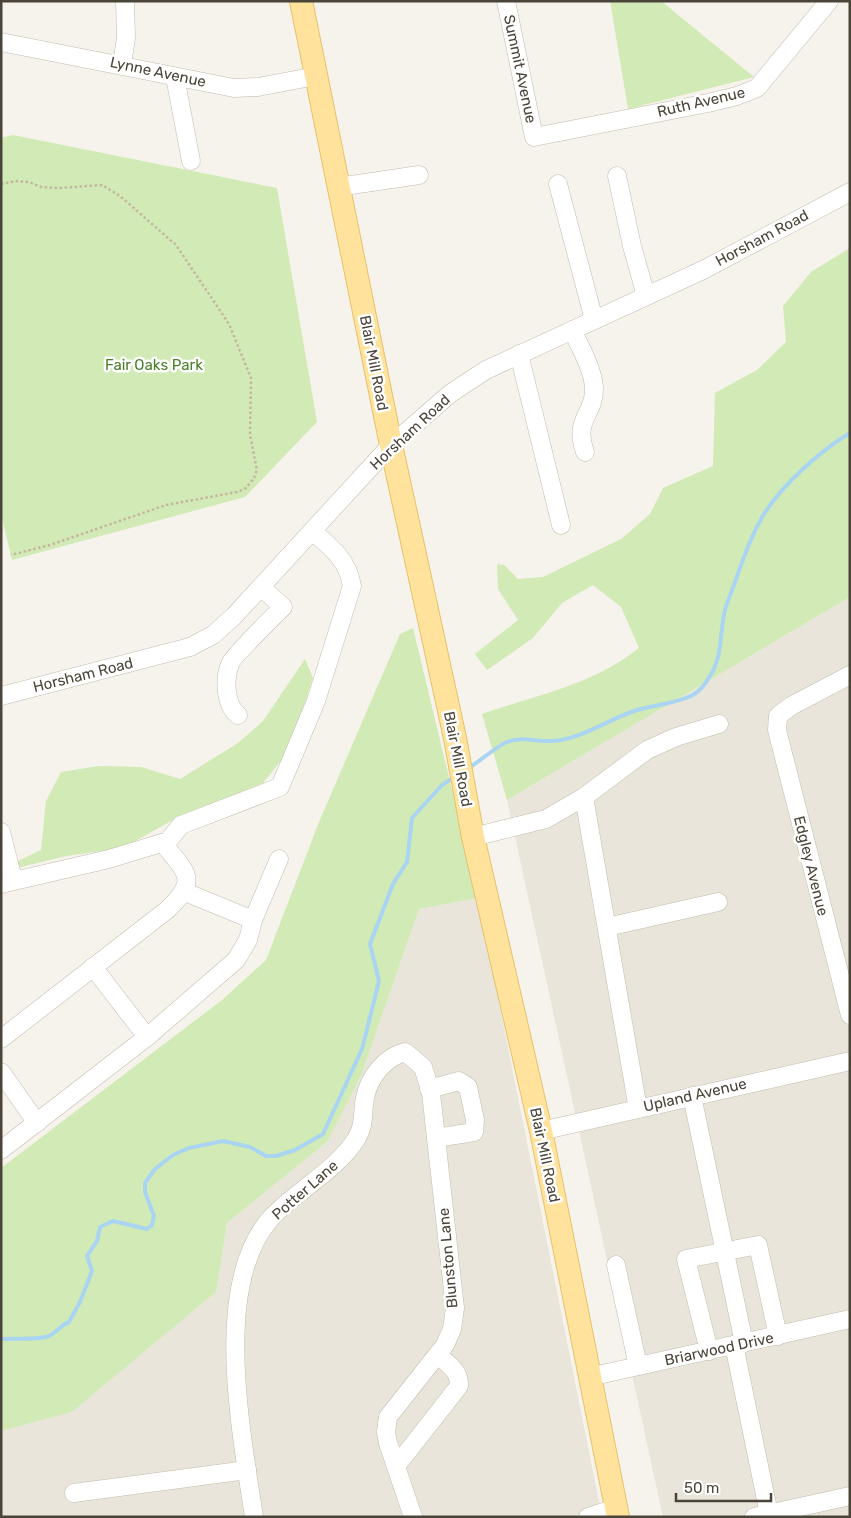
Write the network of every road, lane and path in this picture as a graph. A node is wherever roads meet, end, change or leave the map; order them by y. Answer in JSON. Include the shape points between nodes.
{"nodes":[{"id":1,"x":125,"y":1,"type":"edge"},
{"id":2,"x":301,"y":1,"type":"edge"},
{"id":3,"x":506,"y":1,"type":"edge"},
{"id":4,"x":829,"y":1,"type":"edge"},
{"id":5,"x":1,"y":42,"type":"edge"},
{"id":6,"x":122,"y":64,"type":"junction"},
{"id":7,"x":316,"y":76,"type":"junction"},
{"id":8,"x":175,"y":77,"type":"junction"},
{"id":9,"x":534,"y":137,"type":"joint"},
{"id":10,"x":191,"y":161,"type":"dead end"},
{"id":11,"x":419,"y":175,"type":"dead end"},
{"id":12,"x":618,"y":176,"type":"dead end"},
{"id":13,"x":1,"y":184,"type":"edge"},
{"id":14,"x":558,"y":184,"type":"dead end"},
{"id":15,"x":338,"y":187,"type":"junction"},
{"id":16,"x":850,"y":192,"type":"edge"},
{"id":17,"x":646,"y":296,"type":"junction"},
{"id":18,"x":594,"y":320,"type":"junction"},
{"id":19,"x":572,"y":330,"type":"junction"},
{"id":20,"x":519,"y":354,"type":"junction"},
{"id":21,"x":391,"y":445,"type":"junction"},
{"id":22,"x":585,"y":452,"type":"dead end"},
{"id":23,"x":561,"y":526,"type":"dead end"},
{"id":24,"x":312,"y":531,"type":"junction"},
{"id":25,"x":11,"y":555,"type":"dead end"},
{"id":26,"x":261,"y":587,"type":"junction"},
{"id":27,"x":234,"y":616,"type":"junction"},
{"id":28,"x":256,"y":634,"type":"junction"},
{"id":29,"x":850,"y":675,"type":"edge"},
{"id":30,"x":1,"y":696,"type":"edge"},
{"id":31,"x":238,"y":715,"type":"dead end"},
{"id":32,"x":719,"y":724,"type":"dead end"},
{"id":33,"x":584,"y":797,"type":"junction"},
{"id":34,"x":1,"y":832,"type":"edge"},
{"id":35,"x":473,"y":837,"type":"junction"},
{"id":36,"x":163,"y":843,"type":"junction"},
{"id":37,"x":279,"y":859,"type":"dead end"},
{"id":38,"x":7,"y":882,"type":"edge"},
{"id":39,"x":184,"y":892,"type":"junction"},
{"id":40,"x":718,"y":902,"type":"dead end"},
{"id":41,"x":253,"y":920,"type":"junction"},
{"id":42,"x":607,"y":927,"type":"junction"},
{"id":43,"x":93,"y":966,"type":"junction"},
{"id":44,"x":850,"y":1015,"type":"edge"},
{"id":45,"x":147,"y":1037,"type":"junction"},
{"id":46,"x":1,"y":1039,"type":"edge"},
{"id":47,"x":850,"y":1061,"type":"edge"},
{"id":48,"x":1,"y":1072,"type":"edge"},
{"id":49,"x":430,"y":1091,"type":"junction"},
{"id":50,"x":692,"y":1096,"type":"junction"},
{"id":51,"x":638,"y":1109,"type":"junction"},
{"id":52,"x":37,"y":1123,"type":"junction"},
{"id":53,"x":541,"y":1131,"type":"junction"},
{"id":54,"x":436,"y":1138,"type":"junction"},
{"id":55,"x":1,"y":1150,"type":"edge"},
{"id":56,"x":725,"y":1251,"type":"junction"},
{"id":57,"x":616,"y":1265,"type":"dead end"},
{"id":58,"x":850,"y":1319,"type":"edge"},
{"id":59,"x":778,"y":1336,"type":"junction"},
{"id":60,"x":739,"y":1344,"type":"junction"},
{"id":61,"x":709,"y":1351,"type":"junction"},
{"id":62,"x":438,"y":1355,"type":"junction"},
{"id":63,"x":638,"y":1366,"type":"junction"},
{"id":64,"x":589,"y":1377,"type":"junction"},
{"id":65,"x":397,"y":1465,"type":"junction"},
{"id":66,"x":247,"y":1470,"type":"junction"},
{"id":67,"x":74,"y":1493,"type":"dead end"},
{"id":68,"x":850,"y":1496,"type":"edge"},
{"id":69,"x":617,"y":1513,"type":"edge"},
{"id":70,"x":762,"y":1515,"type":"edge"},
{"id":71,"x":254,"y":1517,"type":"edge"},
{"id":72,"x":413,"y":1517,"type":"edge"},
{"id":73,"x":588,"y":1517,"type":"edge"}],
"edges":[{"from":1,"to":6,"type":"street","via":[[126,38]]},
{"from":2,"to":7,"type":"main road","name":"Blair Mill Road"},
{"from":3,"to":9,"type":"street","name":"Summit Avenue"},
{"from":4,"to":9,"type":"street","name":"Ruth Avenue","via":[[757,88],[708,103]]},
{"from":5,"to":6,"type":"street","name":"Lynne Avenue"},
{"from":6,"to":8,"type":"street","name":"Lynne Avenue"},
{"from":7,"to":8,"type":"street","name":"Lynne Avenue","via":[[234,88]]},
{"from":7,"to":15,"type":"main road","name":"Blair Mill Road"},
{"from":8,"to":10,"type":"street"},
{"from":11,"to":15,"type":"street"},
{"from":12,"to":17,"type":"street"},
{"from":13,"to":25,"type":"path","via":[[15,181],[59,188],[102,185],[120,196],[176,245],[229,324],[251,378],[250,435],[257,470],[246,488],[237,492],[166,505]]},
{"from":14,"to":18,"type":"street"},
{"from":15,"to":21,"type":"main road","name":"Blair Mill Road"},
{"from":16,"to":17,"type":"street","name":"Horsham Road","via":[[704,270]]},
{"from":17,"to":18,"type":"street","name":"Horsham Road"},
{"from":18,"to":19,"type":"street","name":"Horsham Road"},
{"from":19,"to":20,"type":"street","name":"Horsham Road"},
{"from":19,"to":22,"type":"street","via":[[594,387],[581,426],[580,436]]},
{"from":20,"to":21,"type":"street","name":"Horsham Road","via":[[486,370],[451,393]]},
{"from":20,"to":23,"type":"street"},
{"from":21,"to":24,"type":"street","name":"Horsham Road"},
{"from":21,"to":35,"type":"main road","name":"Blair Mill Road","via":[[455,738]]},
{"from":24,"to":26,"type":"street","name":"Horsham Road"},
{"from":24,"to":36,"type":"street","via":[[344,561],[352,586],[316,701],[280,787],[181,825]]},
{"from":26,"to":27,"type":"street","name":"Horsham Road"},
{"from":26,"to":28,"type":"street","via":[[283,607]]},
{"from":27,"to":28,"type":"street"},
{"from":27,"to":30,"type":"street","name":"Horsham Road","via":[[213,635],[190,647]]},
{"from":28,"to":31,"type":"street","via":[[230,663],[227,693],[230,709]]},
{"from":29,"to":44,"type":"street","name":"Edgley Avenue","via":[[791,706],[778,716],[777,730]]},
{"from":32,"to":33,"type":"street","via":[[647,750]]},
{"from":33,"to":35,"type":"street","via":[[546,819]]},
{"from":33,"to":42,"type":"street"},
{"from":34,"to":38,"type":"street"},
{"from":35,"to":53,"type":"main road","name":"Blair Mill Road"},
{"from":36,"to":38,"type":"street","via":[[109,860]]},
{"from":36,"to":39,"type":"street","via":[[186,872]]},
{"from":37,"to":41,"type":"street"},
{"from":39,"to":41,"type":"street"},
{"from":39,"to":43,"type":"street","via":[[168,910]]},
{"from":40,"to":42,"type":"street"},
{"from":41,"to":45,"type":"street","via":[[248,940],[236,960]]},
{"from":42,"to":51,"type":"street"},
{"from":43,"to":45,"type":"street"},
{"from":43,"to":46,"type":"street"},
{"from":45,"to":52,"type":"street"},
{"from":47,"to":50,"type":"street","name":"Upland Avenue"},
{"from":48,"to":52,"type":"street"},
{"from":49,"to":54,"type":"street","name":"Blunston Lane"},
{"from":49,"to":54,"type":"street","via":[[459,1082],[468,1087],[476,1120],[474,1132]]},
{"from":49,"to":66,"type":"street","name":"Potter Lane","via":[[423,1067],[405,1052],[394,1055],[378,1070],[369,1085],[364,1099],[362,1130],[351,1147],[272,1218],[254,1243],[237,1310],[237,1395]]},
{"from":50,"to":51,"type":"street","name":"Upland Avenue"},
{"from":50,"to":56,"type":"street"},
{"from":51,"to":53,"type":"street","name":"Upland Avenue"},
{"from":52,"to":55,"type":"street"},
{"from":53,"to":64,"type":"main road","name":"Blair Mill Road"},
{"from":54,"to":62,"type":"street","name":"Blunston Lane","via":[[455,1308],[452,1329]]},
{"from":56,"to":59,"type":"street","via":[[758,1245]]},
{"from":56,"to":60,"type":"street"},
{"from":56,"to":61,"type":"street","via":[[686,1259]]},
{"from":57,"to":63,"type":"street"},
{"from":58,"to":59,"type":"street","name":"Briarwood Drive"},
{"from":59,"to":60,"type":"street","name":"Briarwood Drive"},
{"from":60,"to":61,"type":"street","name":"Briarwood Drive"},
{"from":60,"to":70,"type":"street"},
{"from":61,"to":63,"type":"street","name":"Briarwood Drive"},
{"from":62,"to":65,"type":"street","name":"Blunston Lane","via":[[388,1417],[388,1443]]},
{"from":62,"to":65,"type":"street","via":[[456,1371],[459,1386]]},
{"from":63,"to":64,"type":"street","name":"Briarwood Drive"},
{"from":64,"to":69,"type":"main road","name":"Blair Mill Road"},
{"from":65,"to":72,"type":"street","name":"Blunston Lane"},
{"from":66,"to":67,"type":"street"},
{"from":66,"to":71,"type":"street","name":"Potter Lane"},
{"from":68,"to":70,"type":"street"},
{"from":69,"to":73,"type":"street"}]}
